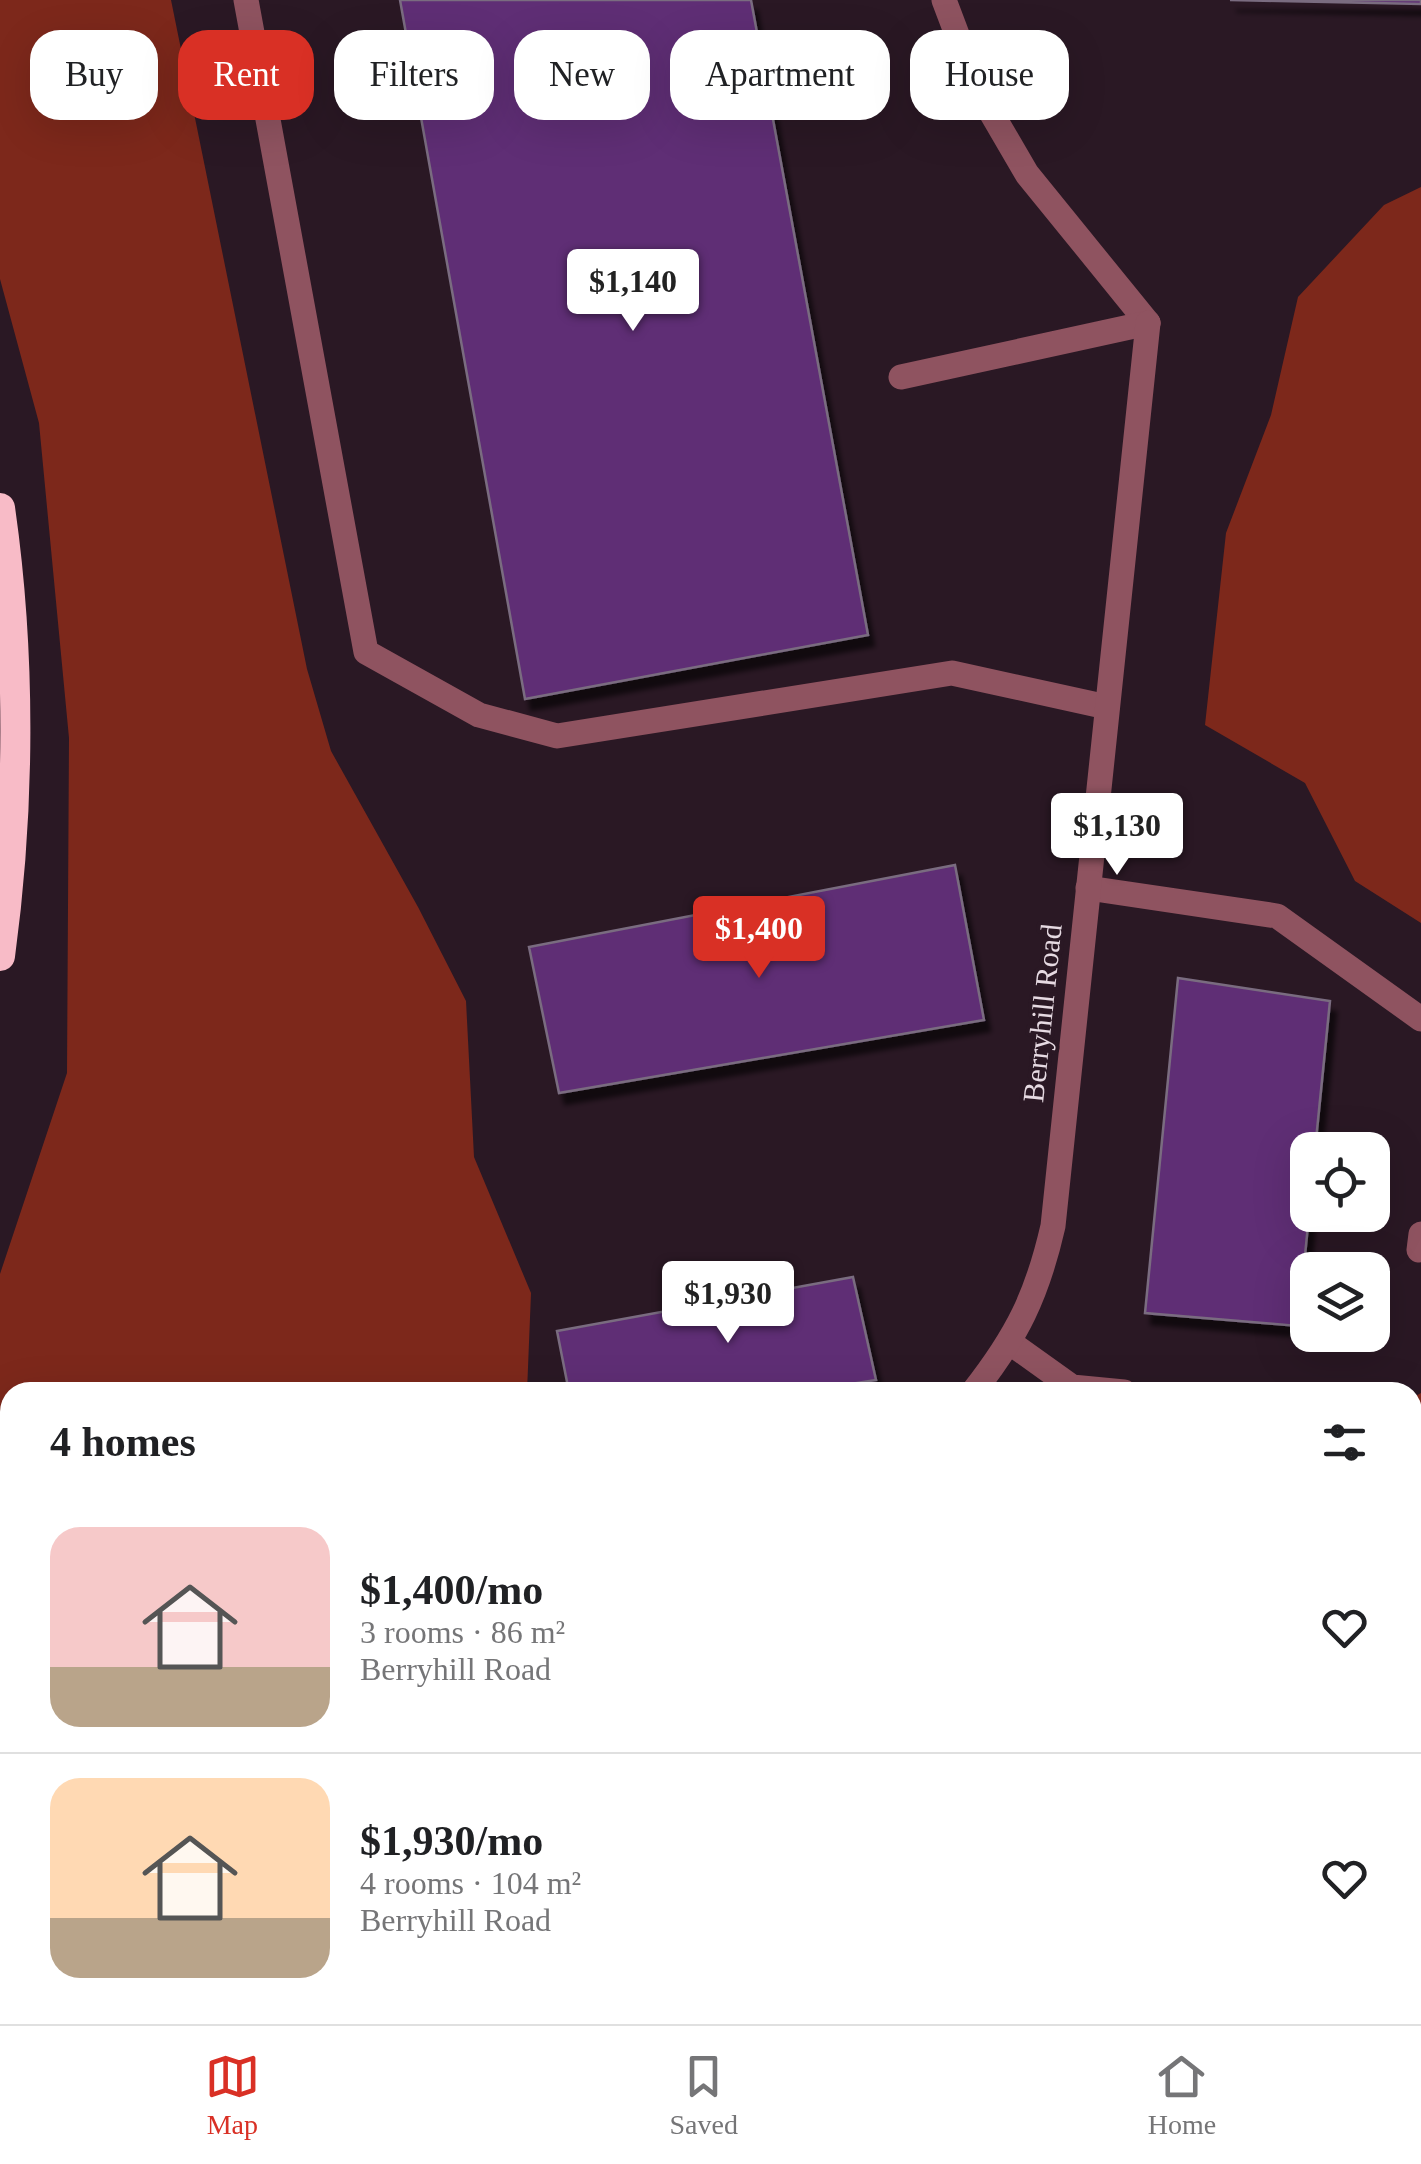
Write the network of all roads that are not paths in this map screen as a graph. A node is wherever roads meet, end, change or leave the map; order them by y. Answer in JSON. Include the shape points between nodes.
{"nodes":[{"id":1,"x":246,"y":0,"type":"edge"},
{"id":2,"x":944,"y":0,"type":"edge"},
{"id":3,"x":1148,"y":323,"type":"junction"},
{"id":4,"x":901,"y":377,"type":"dead end"},
{"id":5,"x":0,"y":508,"type":"edge"},
{"id":6,"x":1107,"y":707,"type":"junction"},
{"id":7,"x":1088,"y":888,"type":"junction"},
{"id":8,"x":0,"y":956,"type":"edge"},
{"id":9,"x":1421,"y":1018,"type":"edge"},
{"id":10,"x":1009,"y":1342,"type":"junction"},
{"id":11,"x":980,"y":1382,"type":"edge"},
{"id":12,"x":1065,"y":1382,"type":"edge"}],
"edges":[{"from":1,"to":6,"type":"street","via":[[366,652],[479,715],[557,736],[952,672]]},
{"from":2,"to":3,"type":"street","via":[[978,90],[1027,174]]},
{"from":3,"to":4,"type":"street"},
{"from":3,"to":6,"type":"street","name":"Berryhill Road"},
{"from":5,"to":8,"type":"highway","via":[[13,661],[14,788]]},
{"from":6,"to":7,"type":"street","name":"Berryhill Road"},
{"from":7,"to":9,"type":"street","via":[[1277,916]]},
{"from":7,"to":10,"type":"street","name":"Berryhill Road","via":[[1053,1226],[1041,1278]]},
{"from":10,"to":11,"type":"street","name":"Berryhill Road"},
{"from":10,"to":12,"type":"street"}]}
